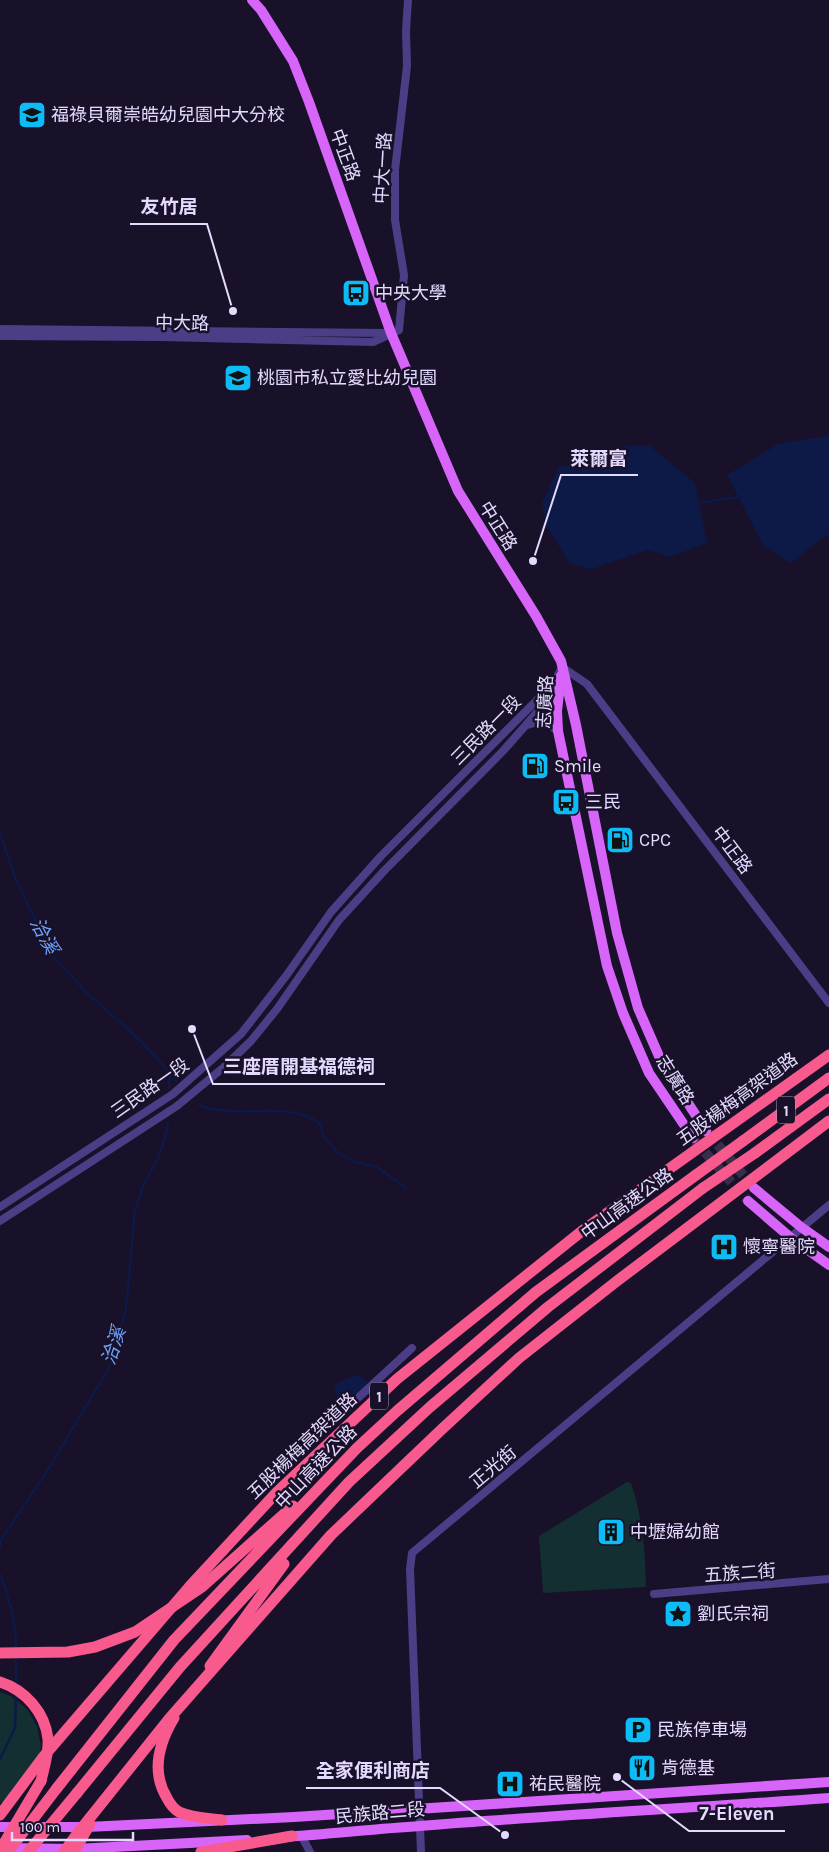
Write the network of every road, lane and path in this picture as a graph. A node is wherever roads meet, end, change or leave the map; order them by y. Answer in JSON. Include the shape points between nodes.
{"nodes":[{"id":1,"x":252,"y":0,"type":"edge"},
{"id":2,"x":408,"y":0,"type":"edge"},
{"id":3,"x":0,"y":330,"type":"edge"},
{"id":4,"x":391,"y":334,"type":"junction"},
{"id":5,"x":0,"y":336,"type":"edge"},
{"id":6,"x":562,"y":667,"type":"junction"},
{"id":7,"x":525,"y":725,"type":"junction"},
{"id":8,"x":558,"y":731,"type":"junction"},
{"id":9,"x":829,"y":1003,"type":"edge"},
{"id":10,"x":829,"y":1055,"type":"edge"},
{"id":11,"x":829,"y":1078,"type":"edge"},
{"id":12,"x":173,"y":1094,"type":"junction"},
{"id":13,"x":829,"y":1099,"type":"edge"},
{"id":14,"x":177,"y":1106,"type":"junction"},
{"id":15,"x":829,"y":1122,"type":"edge"},
{"id":16,"x":706,"y":1131,"type":"tunnel mouth"},
{"id":17,"x":693,"y":1138,"type":"tunnel mouth"},
{"id":18,"x":754,"y":1188,"type":"tunnel mouth"},
{"id":19,"x":748,"y":1201,"type":"tunnel mouth"},
{"id":20,"x":829,"y":1205,"type":"edge"},
{"id":21,"x":0,"y":1207,"type":"edge"},
{"id":22,"x":0,"y":1221,"type":"edge"},
{"id":23,"x":801,"y":1227,"type":"junction"},
{"id":24,"x":791,"y":1238,"type":"junction"},
{"id":25,"x":829,"y":1247,"type":"edge"},
{"id":26,"x":829,"y":1266,"type":"edge"},
{"id":27,"x":412,"y":1348,"type":"dead end"},
{"id":28,"x":332,"y":1422,"type":"dead end"},
{"id":29,"x":357,"y":1448,"type":"junction"},
{"id":30,"x":349,"y":1482,"type":"junction"},
{"id":31,"x":829,"y":1579,"type":"edge"},
{"id":32,"x":654,"y":1594,"type":"dead end"},
{"id":33,"x":0,"y":1653,"type":"edge"},
{"id":34,"x":0,"y":1682,"type":"edge"},
{"id":35,"x":179,"y":1710,"type":"junction"},
{"id":36,"x":829,"y":1782,"type":"edge"},
{"id":37,"x":829,"y":1798,"type":"edge"},
{"id":38,"x":419,"y":1810,"type":"junction"},
{"id":39,"x":0,"y":1814,"type":"edge"},
{"id":40,"x":222,"y":1820,"type":"junction"},
{"id":41,"x":420,"y":1826,"type":"junction"},
{"id":42,"x":0,"y":1827,"type":"edge"},
{"id":43,"x":87,"y":1827,"type":"junction"},
{"id":44,"x":297,"y":1837,"type":"junction"},
{"id":45,"x":0,"y":1849,"type":"edge"},
{"id":46,"x":25,"y":1851,"type":"edge"},
{"id":47,"x":71,"y":1851,"type":"edge"},
{"id":48,"x":8,"y":1852,"type":"edge"},
{"id":49,"x":201,"y":1852,"type":"edge"},
{"id":50,"x":310,"y":1852,"type":"edge"},
{"id":51,"x":421,"y":1852,"type":"edge"}],
"edges":[{"from":1,"to":4,"type":"main road","name":"中正路","via":[[293,61]]},
{"from":2,"to":4,"type":"street","name":"中大一路","via":[[407,66],[395,170],[395,220],[404,275],[399,330]]},
{"from":3,"to":4,"type":"street"},
{"from":4,"to":5,"type":"street","name":"中大路","via":[[373,342]]},
{"from":4,"to":6,"type":"main road","name":"中正路","via":[[458,491],[542,627]]},
{"from":6,"to":7,"type":"street","name":"三民路一段","via":[[540,709]]},
{"from":6,"to":8,"type":"main road","name":"志廣路"},
{"from":6,"to":9,"type":"street","name":"中正路","via":[[587,684]]},
{"from":6,"to":12,"type":"street","name":"三民路一段","via":[[537,700],[381,856],[331,912],[241,1034]]},
{"from":6,"to":16,"type":"main road","name":"志廣路","via":[[617,933],[635,999],[662,1063]]},
{"from":7,"to":8,"type":"street","via":[[545,723]]},
{"from":7,"to":14,"type":"street","name":"三民路一段","via":[[339,920],[277,1010],[251,1041]]},
{"from":8,"to":17,"type":"main road","name":"志廣路","via":[[607,966],[649,1073]]},
{"from":10,"to":39,"type":"highway","name":"五股楊梅高架道路","number":"1","bridge":true,"via":[[582,1231],[396,1379],[277,1492],[190,1586],[44,1756]]},
{"from":11,"to":29,"type":"highway","name":"中山高速公路","number":"1","bridge":true,"via":[[536,1292]]},
{"from":12,"to":14,"type":"street"},
{"from":12,"to":21,"type":"street","name":"三民路一段"},
{"from":13,"to":30,"type":"highway","name":"中山高速公路","number":"1","bridge":true,"via":[[703,1188],[548,1307],[430,1407]]},
{"from":14,"to":22,"type":"street","name":"三民路一段"},
{"from":15,"to":47,"type":"highway","number":"1","bridge":true,"via":[[519,1358],[331,1535],[169,1719],[77,1834]]},
{"from":18,"to":23,"type":"main road"},
{"from":19,"to":24,"type":"main road"},
{"from":20,"to":23,"type":"street","name":"正光街"},
{"from":23,"to":24,"type":"street","name":"正光街"},
{"from":23,"to":25,"type":"main road"},
{"from":24,"to":26,"type":"main road"},
{"from":24,"to":38,"type":"street","name":"正光街","via":[[412,1553]]},
{"from":27,"to":28,"type":"street"},
{"from":29,"to":33,"type":"highway","via":[[202,1587],[134,1632],[68,1652]]},
{"from":29,"to":48,"type":"highway","name":"中山高速公路","number":"1","bridge":true,"via":[[174,1640]]},
{"from":30,"to":35,"type":"highway","via":[[269,1583]]},
{"from":30,"to":46,"type":"highway","name":"中山高速公路","number":"1","bridge":true,"via":[[180,1667]]},
{"from":31,"to":32,"type":"street","name":"五族二街"},
{"from":34,"to":45,"type":"highway","bridge":true,"via":[[11,1685],[29,1699],[42,1717],[48,1738],[41,1782]]},
{"from":35,"to":40,"type":"highway","via":[[167,1730],[161,1751],[157,1771],[161,1789],[171,1806],[180,1813]]},
{"from":35,"to":43,"type":"highway"},
{"from":36,"to":38,"type":"main road","name":"民族路二段"},
{"from":37,"to":41,"type":"main road","name":"民族路二段"},
{"from":38,"to":40,"type":"main road","name":"民族路二段"},
{"from":38,"to":41,"type":"street","name":"正光街"},
{"from":40,"to":43,"type":"main road","name":"民族路二段"},
{"from":41,"to":44,"type":"main road","name":"民族路二段"},
{"from":41,"to":51,"type":"street","name":"正光街"},
{"from":42,"to":43,"type":"main road","name":"民族路二段"},
{"from":43,"to":47,"type":"highway"},
{"from":44,"to":47,"type":"main road","name":"民族路二段"},
{"from":44,"to":49,"type":"highway"},
{"from":44,"to":50,"type":"street"},
{"from":45,"to":46,"type":"main road","name":"民族路二段"},
{"from":46,"to":47,"type":"main road","name":"民族路二段"}]}
